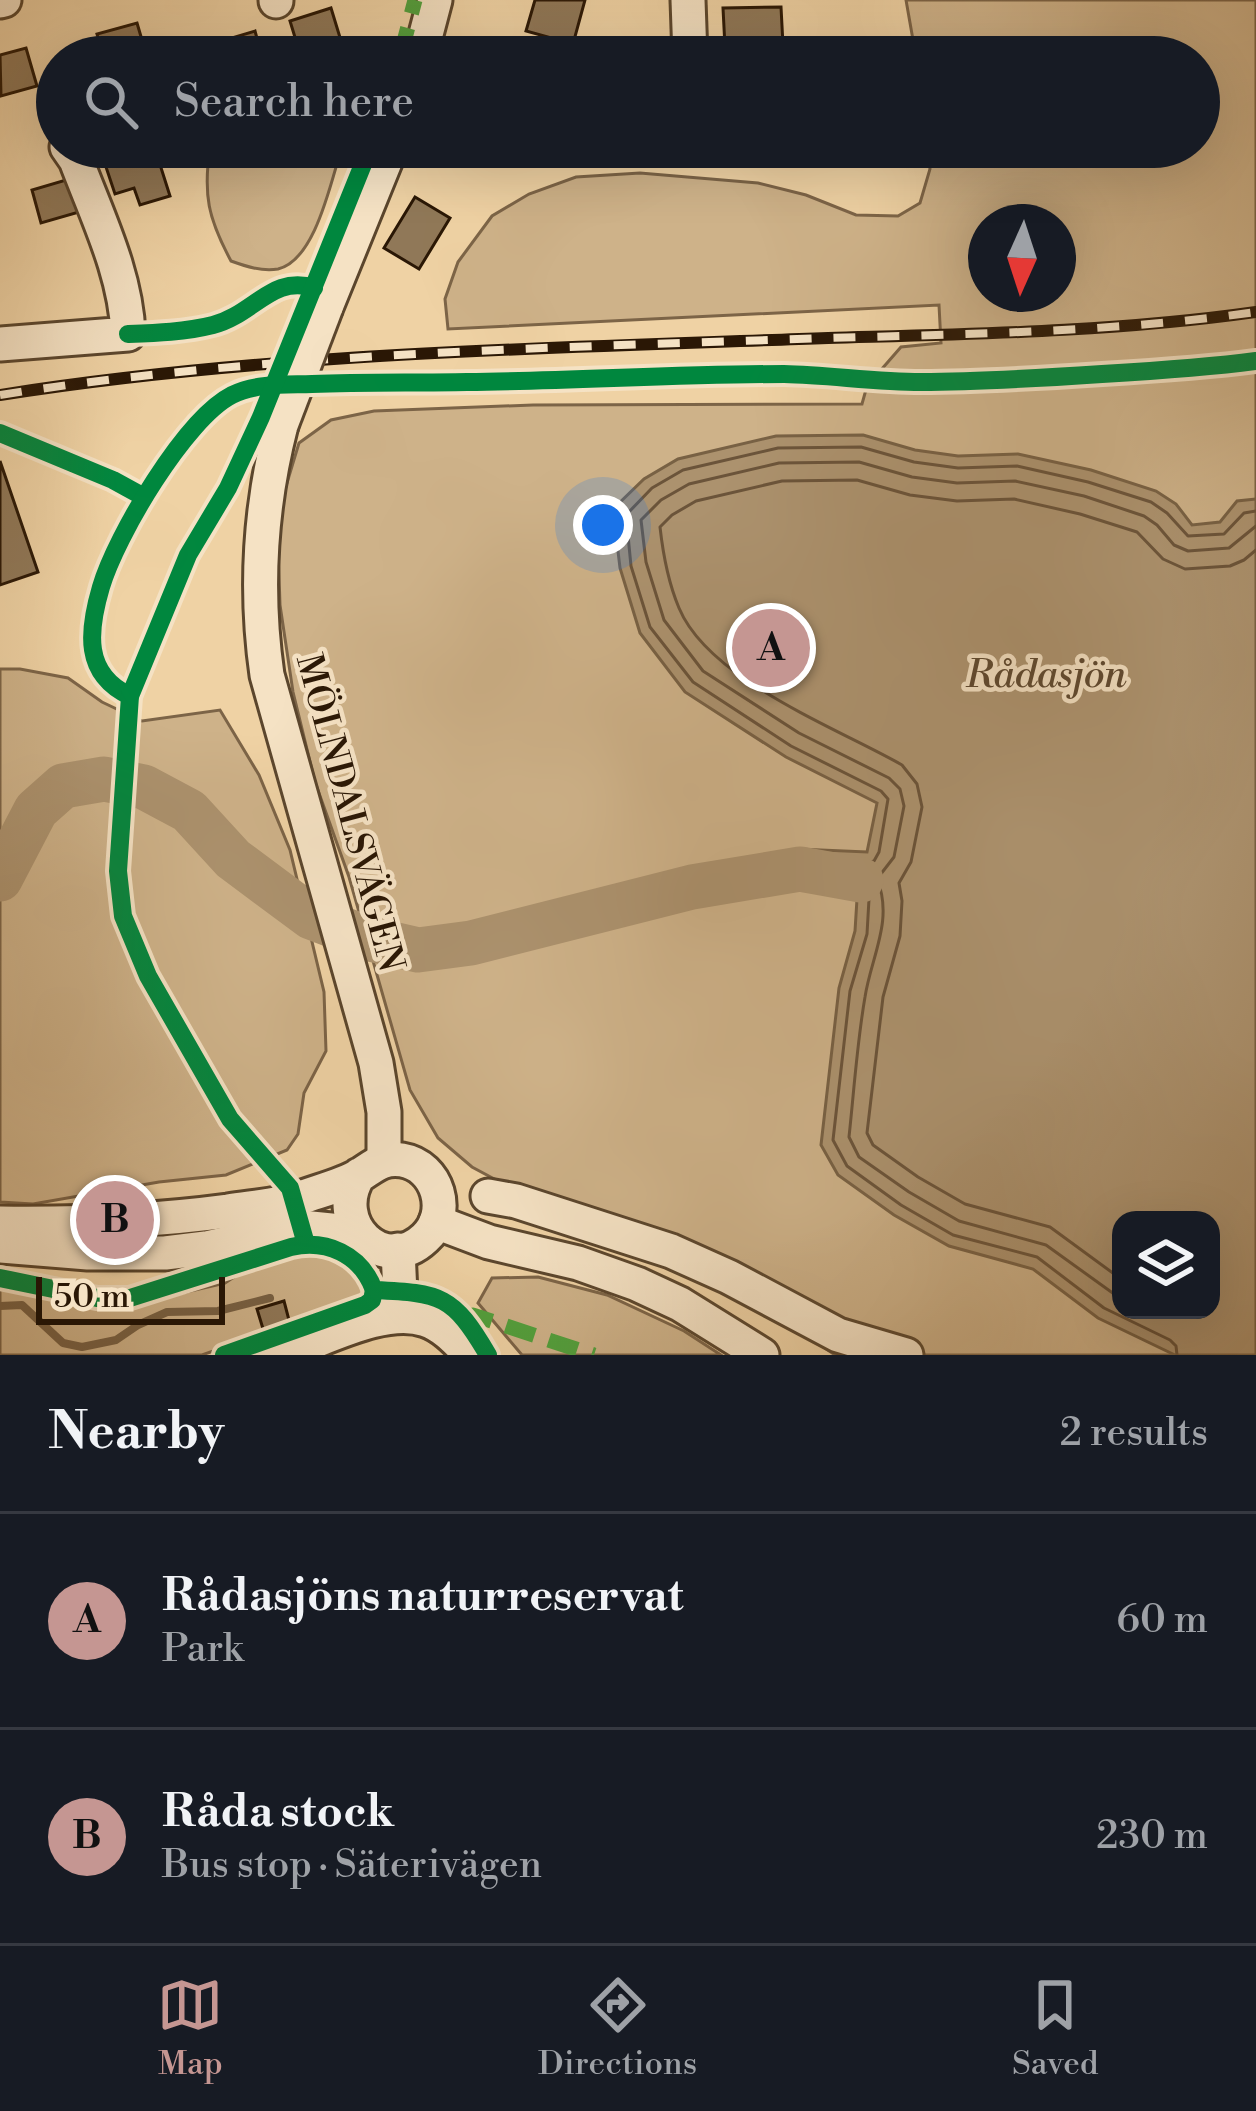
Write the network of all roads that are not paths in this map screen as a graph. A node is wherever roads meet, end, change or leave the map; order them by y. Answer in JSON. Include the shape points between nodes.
{"nodes":[{"id":1,"x":435,"y":0,"type":"edge"},
{"id":2,"x":688,"y":0,"type":"edge"},
{"id":3,"x":426,"y":36,"type":"edge"},
{"id":4,"x":689,"y":36,"type":"edge"},
{"id":5,"x":79,"y":168,"type":"edge"},
{"id":6,"x":382,"y":168,"type":"edge"},
{"id":7,"x":0,"y":344,"type":"edge"},
{"id":8,"x":372,"y":1168,"type":"junction"},
{"id":9,"x":488,"y":1196,"type":"dead end"},
{"id":10,"x":436,"y":1222,"type":"junction"},
{"id":11,"x":0,"y":1223,"type":"edge"},
{"id":12,"x":0,"y":1246,"type":"edge"},
{"id":13,"x":383,"y":1246,"type":"junction"},
{"id":14,"x":401,"y":1316,"type":"junction"},
{"id":15,"x":291,"y":1353,"type":"edge"},
{"id":16,"x":471,"y":1355,"type":"edge"},
{"id":17,"x":763,"y":1355,"type":"edge"},
{"id":18,"x":906,"y":1355,"type":"edge"}],
"edges":[{"from":1,"to":3,"type":"street"},
{"from":2,"to":4,"type":"street"},
{"from":5,"to":7,"type":"street","via":[[127,305],[128,334]]},
{"from":6,"to":8,"type":"street","name":"MÖLNDALSVÄGEN","bridge":true,"via":[[281,425],[265,502],[261,633],[379,1079],[384,1112]]},
{"from":8,"to":10,"type":"street","via":[[405,1161],[429,1175],[440,1201]]},
{"from":8,"to":11,"type":"street","via":[[295,1200],[178,1218]]},
{"from":8,"to":13,"type":"street","via":[[352,1188],[349,1211],[354,1226]]},
{"from":9,"to":18,"type":"street","via":[[683,1256],[838,1335]]},
{"from":10,"to":13,"type":"street","via":[[421,1241]]},
{"from":10,"to":17,"type":"street","via":[[610,1273]]},
{"from":12,"to":13,"type":"street","via":[[165,1253],[301,1227]]},
{"from":13,"to":14,"type":"street"},
{"from":14,"to":15,"type":"street"},
{"from":14,"to":16,"type":"street","via":[[427,1320]]}]}
